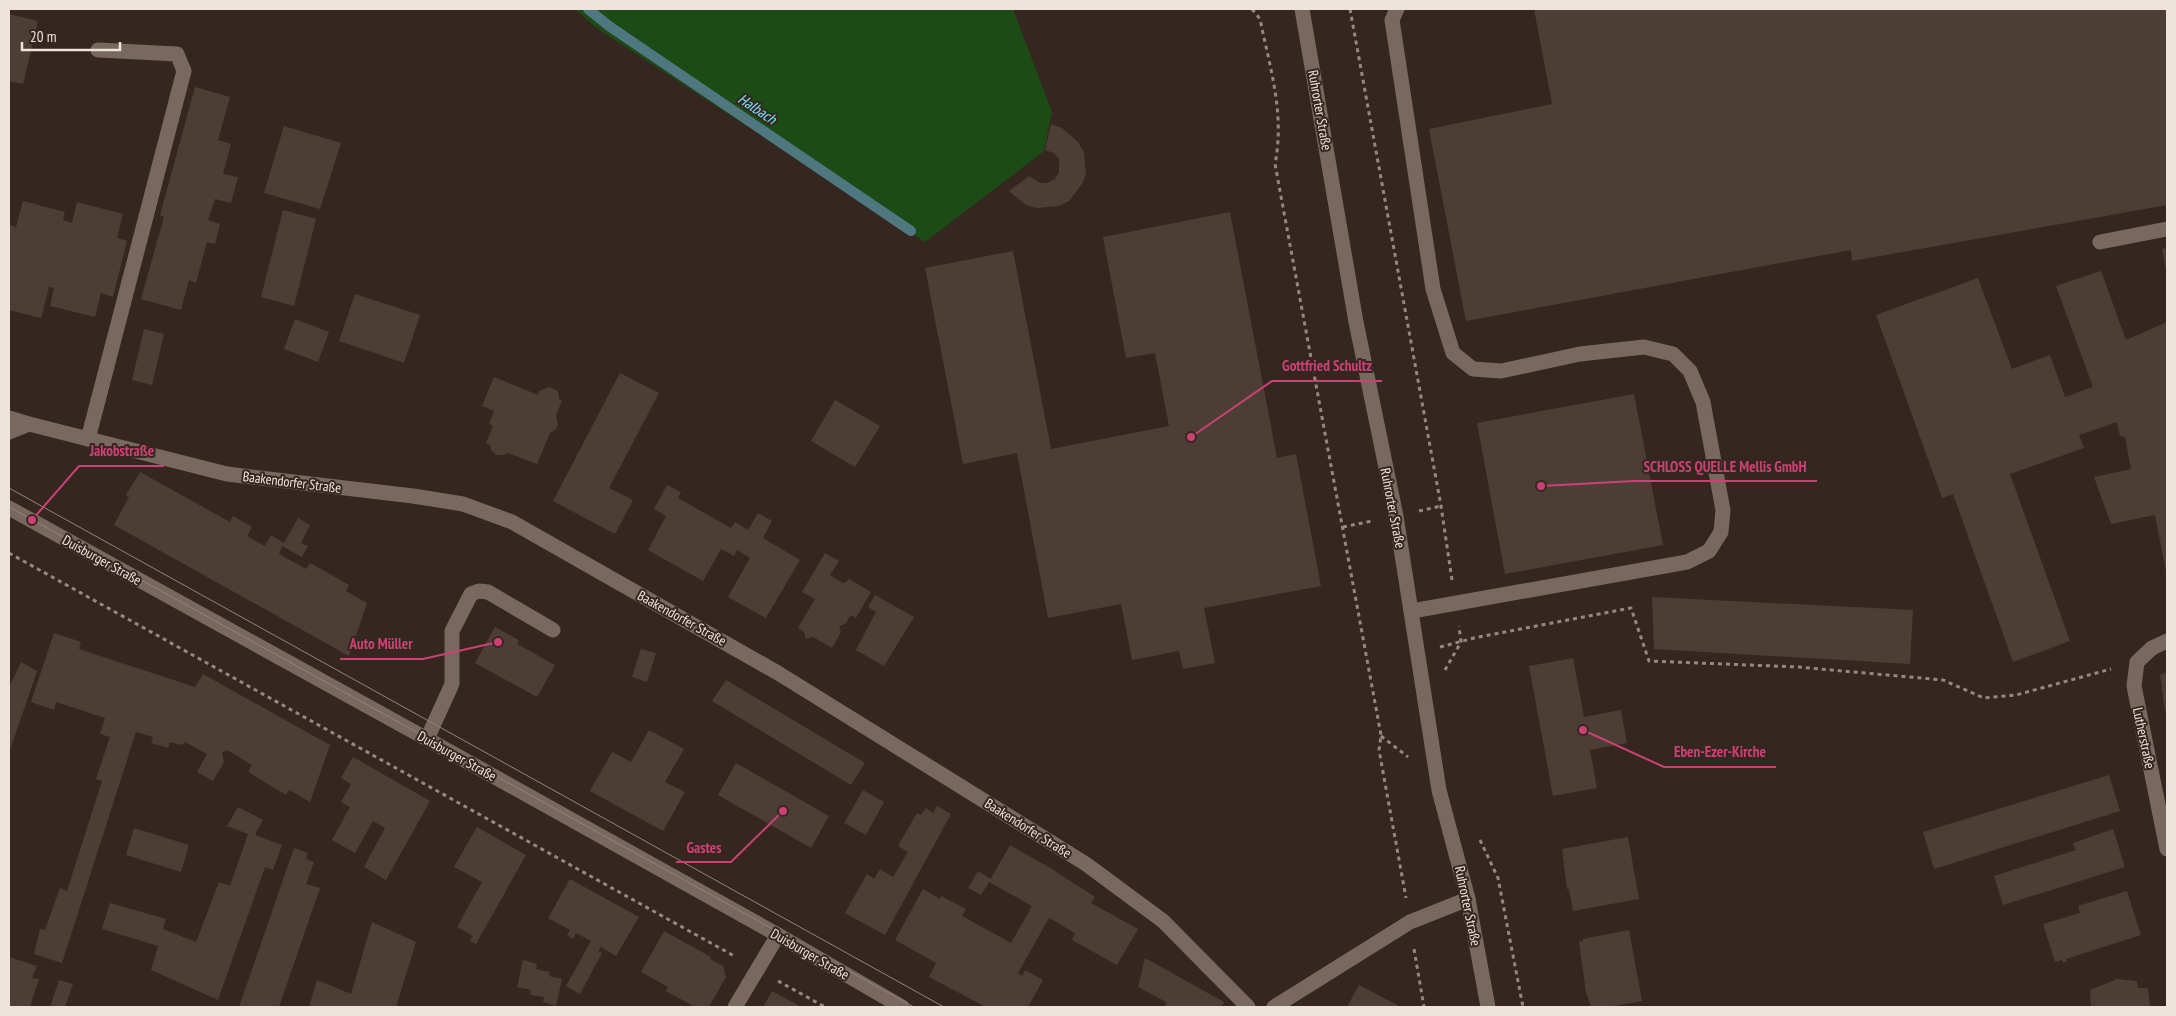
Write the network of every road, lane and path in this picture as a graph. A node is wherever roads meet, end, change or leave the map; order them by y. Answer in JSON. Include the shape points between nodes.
{"nodes":[{"id":1,"x":1252,"y":9,"type":"edge"},
{"id":2,"x":1302,"y":9,"type":"edge"},
{"id":3,"x":1350,"y":9,"type":"edge"},
{"id":4,"x":1397,"y":9,"type":"edge"},
{"id":5,"x":98,"y":50,"type":"dead end"},
{"id":6,"x":2167,"y":229,"type":"edge"},
{"id":7,"x":2100,"y":242,"type":"dead end"},
{"id":8,"x":9,"y":418,"type":"edge"},
{"id":9,"x":29,"y":424,"type":"junction"},
{"id":10,"x":9,"y":432,"type":"edge"},
{"id":11,"x":88,"y":439,"type":"junction"},
{"id":12,"x":9,"y":508,"type":"edge"},
{"id":13,"x":9,"y":553,"type":"edge"},
{"id":14,"x":1456,"y":602,"type":"junction"},
{"id":15,"x":1412,"y":611,"type":"junction"},
{"id":16,"x":553,"y":630,"type":"dead end"},
{"id":17,"x":2167,"y":641,"type":"edge"},
{"id":18,"x":1461,"y":642,"type":"junction"},
{"id":19,"x":1418,"y":652,"type":"junction"},
{"id":20,"x":2137,"y":662,"type":"junction"},
{"id":21,"x":1444,"y":673,"type":"dead end"},
{"id":22,"x":427,"y":739,"type":"junction"},
{"id":23,"x":1479,"y":839,"type":"dead end"},
{"id":24,"x":2167,"y":849,"type":"edge"},
{"id":25,"x":1468,"y":899,"type":"junction"},
{"id":26,"x":1410,"y":922,"type":"junction"},
{"id":27,"x":778,"y":935,"type":"junction"},
{"id":28,"x":758,"y":969,"type":"junction"},
{"id":29,"x":735,"y":1007,"type":"edge"},
{"id":30,"x":825,"y":1007,"type":"edge"},
{"id":31,"x":902,"y":1007,"type":"edge"},
{"id":32,"x":1248,"y":1007,"type":"edge"},
{"id":33,"x":1274,"y":1007,"type":"edge"},
{"id":34,"x":1424,"y":1007,"type":"edge"},
{"id":35,"x":1488,"y":1007,"type":"edge"},
{"id":36,"x":1523,"y":1007,"type":"edge"}],
"edges":[{"from":1,"to":26,"type":"path","via":[[1260,19],[1279,115],[1279,142],[1274,164],[1381,735],[1379,750]]},
{"from":2,"to":15,"type":"street","name":"Ruhrorter Straße","via":[[1356,322]]},
{"from":3,"to":14,"type":"path"},
{"from":4,"to":14,"type":"street","via":[[1392,20],[1433,289],[1454,354],[1473,369],[1500,371],[1580,354],[1644,347],[1673,354],[1690,371],[1703,402],[1723,510],[1721,532],[1709,551],[1687,562]]},
{"from":5,"to":11,"type":"street","via":[[177,54],[184,71]]},
{"from":6,"to":7,"type":"street"},
{"from":8,"to":9,"type":"street","name":"Baakendorfer Straße"},
{"from":9,"to":10,"type":"street"},
{"from":9,"to":11,"type":"street","name":"Baakendorfer Straße"},
{"from":11,"to":32,"type":"street","name":"Baakendorfer Straße","via":[[227,474],[463,504],[512,522],[778,673],[1086,864],[1163,920]]},
{"from":12,"to":22,"type":"street","name":"Duisburger Straße"},
{"from":13,"to":28,"type":"path"},
{"from":14,"to":15,"type":"street"},
{"from":14,"to":18,"type":"path"},
{"from":15,"to":19,"type":"street","name":"Ruhrorter Straße"},
{"from":16,"to":22,"type":"street","via":[[488,592],[471,594],[452,631],[452,684]]},
{"from":17,"to":20,"type":"street","via":[[2152,648]]},
{"from":18,"to":19,"type":"path"},
{"from":18,"to":20,"type":"path","via":[[1631,608],[1650,661],[1798,667],[1943,680],[1984,698],[2016,695]]},
{"from":18,"to":21,"type":"path"},
{"from":19,"to":25,"type":"street","name":"Ruhrorter Straße","via":[[1439,790]]},
{"from":20,"to":24,"type":"street","name":"Lutherstraße","via":[[2134,686]]},
{"from":22,"to":27,"type":"street","name":"Duisburger Straße"},
{"from":23,"to":36,"type":"path","via":[[1498,878]]},
{"from":25,"to":26,"type":"street"},
{"from":25,"to":35,"type":"street","name":"Ruhrorter Straße"},
{"from":26,"to":33,"type":"street"},
{"from":26,"to":34,"type":"path"},
{"from":27,"to":28,"type":"street"},
{"from":27,"to":31,"type":"street","name":"Duisburger Straße"},
{"from":28,"to":29,"type":"street"},
{"from":28,"to":30,"type":"path"}]}
